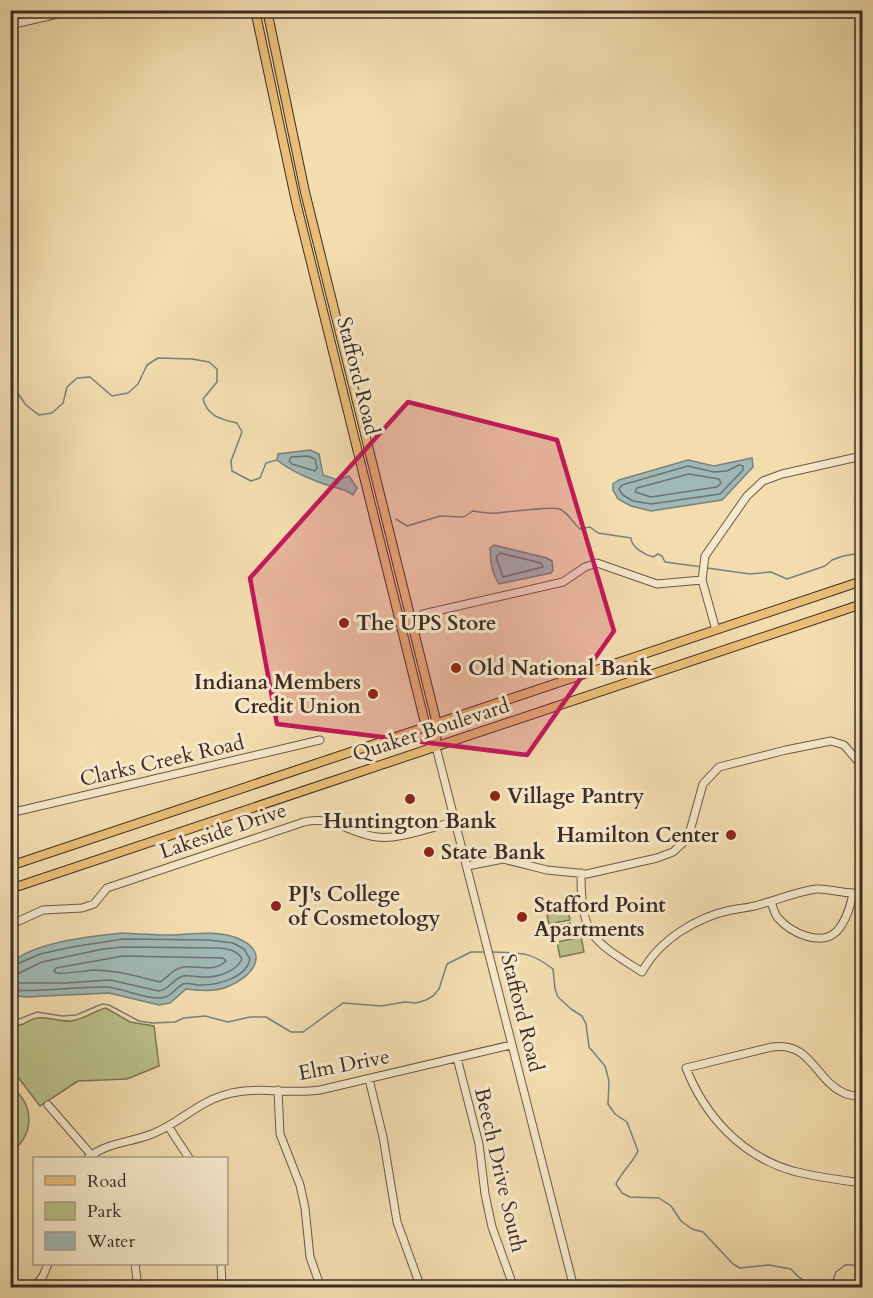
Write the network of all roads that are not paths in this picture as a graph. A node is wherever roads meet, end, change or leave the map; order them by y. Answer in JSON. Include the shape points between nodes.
{"nodes":[{"id":1,"x":75,"y":10,"type":"edge"},
{"id":2,"x":255,"y":10,"type":"edge"},
{"id":3,"x":267,"y":10,"type":"edge"},
{"id":4,"x":10,"y":25,"type":"edge"},
{"id":5,"x":862,"y":456,"type":"edge"},
{"id":6,"x":702,"y":578,"type":"junction"},
{"id":7,"x":862,"y":581,"type":"edge"},
{"id":8,"x":862,"y":604,"type":"edge"},
{"id":9,"x":423,"y":614,"type":"dead end"},
{"id":10,"x":716,"y":630,"type":"junction"},
{"id":11,"x":437,"y":724,"type":"junction"},
{"id":12,"x":426,"y":727,"type":"junction"},
{"id":13,"x":320,"y":740,"type":"dead end"},
{"id":14,"x":436,"y":747,"type":"junction"},
{"id":15,"x":862,"y":766,"type":"edge"},
{"id":16,"x":10,"y":813,"type":"edge"},
{"id":17,"x":456,"y":821,"type":"junction"},
{"id":18,"x":10,"y":866,"type":"edge"},
{"id":19,"x":467,"y":866,"type":"junction"},
{"id":20,"x":581,"y":873,"type":"junction"},
{"id":21,"x":10,"y":889,"type":"edge"},
{"id":22,"x":862,"y":892,"type":"edge"},
{"id":23,"x":853,"y":894,"type":"junction"},
{"id":24,"x":771,"y":901,"type":"junction"},
{"id":25,"x":10,"y":925,"type":"edge"},
{"id":26,"x":511,"y":1045,"type":"junction"},
{"id":27,"x":457,"y":1058,"type":"junction"},
{"id":28,"x":369,"y":1079,"type":"junction"},
{"id":29,"x":278,"y":1090,"type":"junction"},
{"id":30,"x":862,"y":1096,"type":"edge"},
{"id":31,"x":48,"y":1105,"type":"dead end"},
{"id":32,"x":168,"y":1126,"type":"junction"},
{"id":33,"x":91,"y":1157,"type":"edge"},
{"id":34,"x":188,"y":1157,"type":"edge"},
{"id":35,"x":862,"y":1183,"type":"edge"},
{"id":36,"x":47,"y":1265,"type":"edge"},
{"id":37,"x":135,"y":1265,"type":"edge"},
{"id":38,"x":221,"y":1265,"type":"edge"},
{"id":39,"x":222,"y":1284,"type":"dead end"},
{"id":40,"x":34,"y":1287,"type":"edge"},
{"id":41,"x":138,"y":1287,"type":"edge"},
{"id":42,"x":321,"y":1287,"type":"edge"},
{"id":43,"x":421,"y":1287,"type":"edge"},
{"id":44,"x":514,"y":1287,"type":"edge"},
{"id":45,"x":574,"y":1287,"type":"edge"}],
"edges":[{"from":1,"to":4,"type":"street"},
{"from":2,"to":12,"type":"main road","name":"Stafford Road","via":[[296,202]]},
{"from":3,"to":11,"type":"main road","name":"Stafford Road","via":[[309,208]]},
{"from":5,"to":6,"type":"street","via":[[763,481],[747,496],[705,556]]},
{"from":6,"to":9,"type":"street","via":[[657,584],[597,563],[563,582]]},
{"from":6,"to":10,"type":"street"},
{"from":7,"to":10,"type":"main road","name":"Quaker Boulevard"},
{"from":8,"to":14,"type":"main road","name":"Quaker Boulevard"},
{"from":10,"to":11,"type":"main road","name":"Quaker Boulevard"},
{"from":11,"to":12,"type":"main road","name":"Quaker Boulevard"},
{"from":11,"to":14,"type":"main road","name":"Stafford Road"},
{"from":12,"to":14,"type":"main road","name":"Stafford Road"},
{"from":12,"to":18,"type":"main road","name":"Quaker Boulevard"},
{"from":13,"to":16,"type":"street","name":"Clarks Creek Road"},
{"from":14,"to":17,"type":"street","name":"Stafford Road"},
{"from":14,"to":21,"type":"main road","name":"Quaker Boulevard"},
{"from":15,"to":20,"type":"street","via":[[844,745],[831,741],[719,767],[704,784],[691,833],[679,849],[657,858]]},
{"from":17,"to":19,"type":"street","name":"Stafford Road"},
{"from":17,"to":25,"type":"street","name":"Lakeside Drive","via":[[392,837],[378,837],[325,820],[304,822],[107,888],[94,904],[43,910]]},
{"from":19,"to":20,"type":"street","via":[[504,859],[547,870]]},
{"from":19,"to":26,"type":"street","name":"Stafford Road"},
{"from":20,"to":24,"type":"street","via":[[582,911],[591,932],[604,947],[642,972],[658,948],[697,922]]},
{"from":22,"to":23,"type":"street"},
{"from":23,"to":24,"type":"street","via":[[824,888]]},
{"from":23,"to":24,"type":"street","via":[[844,922],[835,933],[816,939],[786,926],[776,916]]},
{"from":26,"to":27,"type":"street","name":"Elm Drive"},
{"from":26,"to":45,"type":"street","name":"Stafford Road"},
{"from":27,"to":28,"type":"street","name":"Elm Drive"},
{"from":27,"to":44,"type":"street","name":"Beech Drive South","via":[[479,1144],[494,1238]]},
{"from":28,"to":29,"type":"street","name":"Elm Drive","via":[[305,1092]]},
{"from":28,"to":43,"type":"street","via":[[397,1222]]},
{"from":29,"to":32,"type":"street","name":"Elm Drive","via":[[255,1089],[224,1095]]},
{"from":29,"to":42,"type":"street","via":[[280,1134],[300,1185],[310,1257]]},
{"from":30,"to":35,"type":"street","via":[[839,1090],[804,1055],[786,1046],[686,1068],[710,1113],[745,1147],[792,1170]]},
{"from":31,"to":33,"type":"street"},
{"from":32,"to":33,"type":"street","name":"Elm Drive","via":[[101,1149]]},
{"from":32,"to":34,"type":"street"},
{"from":36,"to":40,"type":"street"},
{"from":37,"to":41,"type":"street"},
{"from":38,"to":39,"type":"street"}]}
